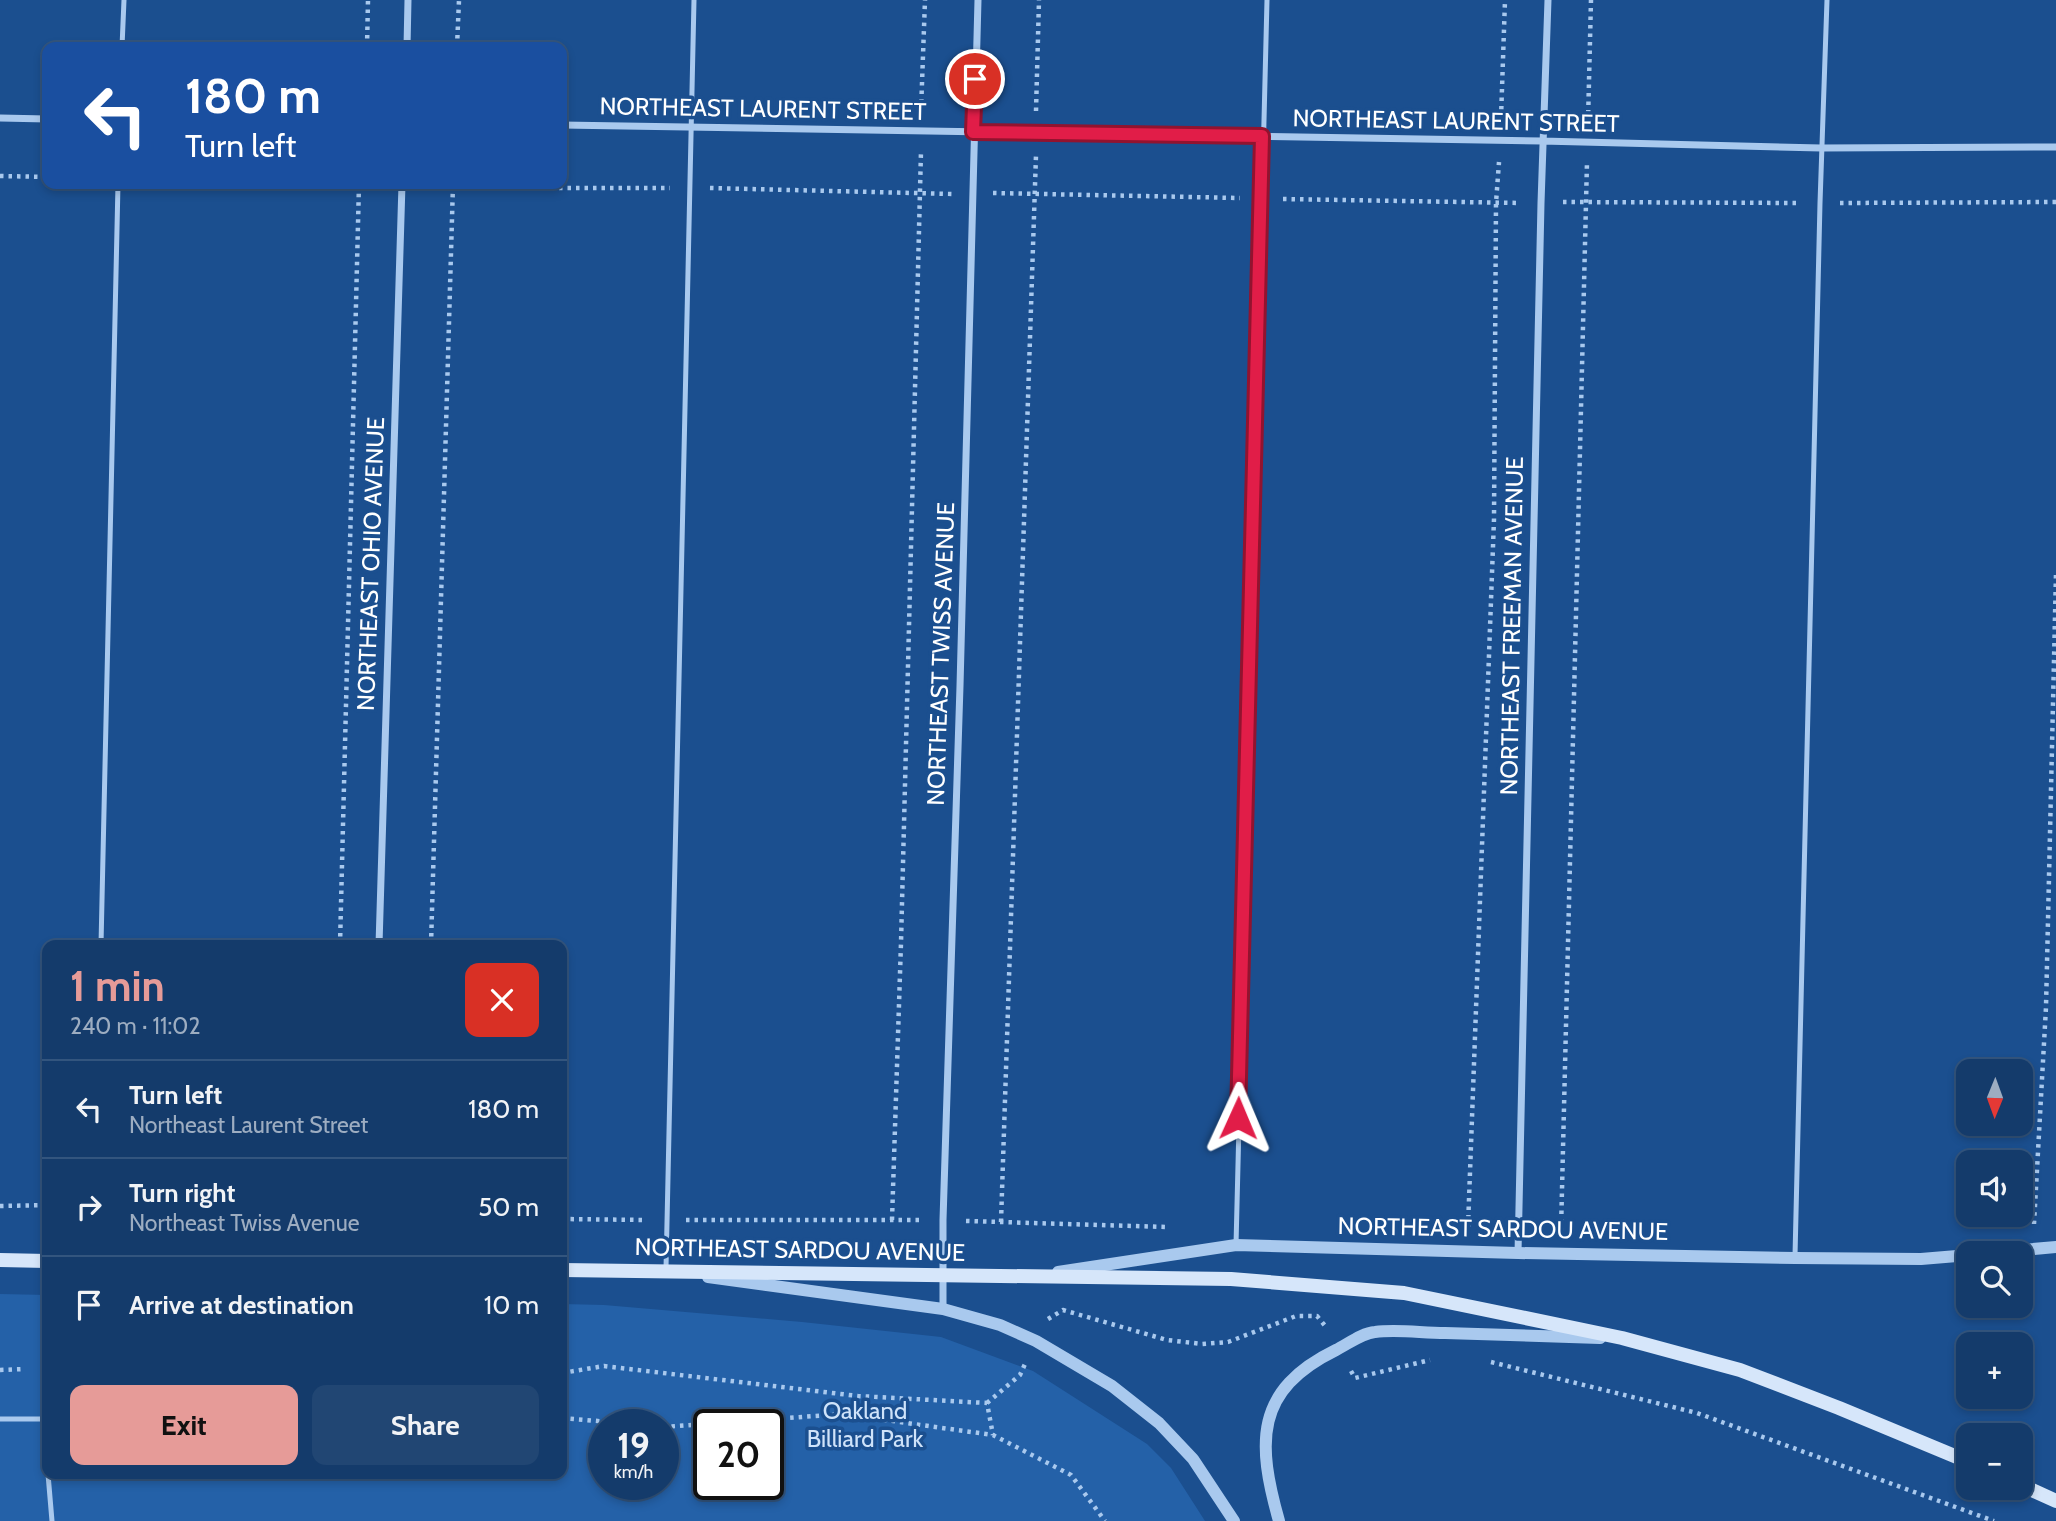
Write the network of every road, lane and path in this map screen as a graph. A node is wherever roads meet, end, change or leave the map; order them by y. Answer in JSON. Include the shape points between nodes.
{"nodes":[{"id":1,"x":124,"y":0,"type":"edge"},
{"id":2,"x":368,"y":0,"type":"edge"},
{"id":3,"x":408,"y":0,"type":"edge"},
{"id":4,"x":459,"y":0,"type":"edge"},
{"id":5,"x":694,"y":0,"type":"edge"},
{"id":6,"x":925,"y":0,"type":"edge"},
{"id":7,"x":978,"y":0,"type":"edge"},
{"id":8,"x":1039,"y":0,"type":"edge"},
{"id":9,"x":1267,"y":0,"type":"edge"},
{"id":10,"x":1505,"y":0,"type":"edge"},
{"id":11,"x":1548,"y":0,"type":"edge"},
{"id":12,"x":1591,"y":0,"type":"edge"},
{"id":13,"x":1827,"y":0,"type":"edge"},
{"id":14,"x":122,"y":42,"type":"edge"},
{"id":15,"x":368,"y":42,"type":"edge"},
{"id":16,"x":407,"y":42,"type":"edge"},
{"id":17,"x":457,"y":42,"type":"edge"},
{"id":18,"x":0,"y":118,"type":"edge"},
{"id":19,"x":42,"y":119,"type":"edge"},
{"id":20,"x":567,"y":125,"type":"edge"},
{"id":21,"x":690,"y":127,"type":"junction"},
{"id":22,"x":920,"y":131,"type":"junction"},
{"id":23,"x":973,"y":132,"type":"junction"},
{"id":24,"x":1036,"y":133,"type":"junction"},
{"id":25,"x":1262,"y":136,"type":"junction"},
{"id":26,"x":1501,"y":140,"type":"junction"},
{"id":27,"x":1542,"y":141,"type":"junction"},
{"id":28,"x":1588,"y":142,"type":"junction"},
{"id":29,"x":2056,"y":147,"type":"edge"},
{"id":30,"x":1821,"y":148,"type":"junction"},
{"id":31,"x":0,"y":176,"type":"edge"},
{"id":32,"x":42,"y":177,"type":"edge"},
{"id":33,"x":567,"y":187,"type":"edge"},
{"id":34,"x":689,"y":188,"type":"junction"},
{"id":35,"x":118,"y":189,"type":"edge"},
{"id":36,"x":359,"y":189,"type":"edge"},
{"id":37,"x":402,"y":189,"type":"edge"},
{"id":38,"x":453,"y":189,"type":"edge"},
{"id":39,"x":921,"y":193,"type":"junction"},
{"id":40,"x":1036,"y":193,"type":"junction"},
{"id":41,"x":971,"y":195,"type":"junction"},
{"id":42,"x":1261,"y":198,"type":"junction"},
{"id":43,"x":1586,"y":201,"type":"junction"},
{"id":44,"x":2056,"y":202,"type":"edge"},
{"id":45,"x":1496,"y":203,"type":"junction"},
{"id":46,"x":1541,"y":203,"type":"junction"},
{"id":47,"x":1820,"y":203,"type":"junction"},
{"id":48,"x":2056,"y":573,"type":"edge"},
{"id":49,"x":101,"y":940,"type":"edge"},
{"id":50,"x":340,"y":940,"type":"edge"},
{"id":51,"x":379,"y":940,"type":"edge"},
{"id":52,"x":430,"y":940,"type":"edge"},
{"id":53,"x":42,"y":1205,"type":"edge"},
{"id":54,"x":0,"y":1206,"type":"edge"},
{"id":55,"x":567,"y":1219,"type":"edge"},
{"id":56,"x":892,"y":1220,"type":"dead end"},
{"id":57,"x":667,"y":1221,"type":"junction"},
{"id":58,"x":1000,"y":1222,"type":"dead end"},
{"id":59,"x":1467,"y":1232,"type":"dead end"},
{"id":60,"x":1561,"y":1232,"type":"dead end"},
{"id":61,"x":2032,"y":1241,"type":"edge"},
{"id":62,"x":1237,"y":1245,"type":"junction"},
{"id":63,"x":2056,"y":1247,"type":"edge"},
{"id":64,"x":2033,"y":1249,"type":"edge"},
{"id":65,"x":1518,"y":1253,"type":"junction"},
{"id":66,"x":1956,"y":1256,"type":"edge"},
{"id":67,"x":1795,"y":1258,"type":"junction"},
{"id":68,"x":0,"y":1260,"type":"edge"},
{"id":69,"x":42,"y":1261,"type":"edge"},
{"id":70,"x":567,"y":1270,"type":"edge"},
{"id":71,"x":666,"y":1271,"type":"junction"},
{"id":72,"x":943,"y":1274,"type":"junction"},
{"id":73,"x":1038,"y":1275,"type":"junction"},
{"id":74,"x":943,"y":1309,"type":"junction"},
{"id":75,"x":1622,"y":1338,"type":"junction"},
{"id":76,"x":1036,"y":1341,"type":"junction"},
{"id":77,"x":1340,"y":1348,"type":"junction"},
{"id":78,"x":1432,"y":1360,"type":"dead end"},
{"id":79,"x":1482,"y":1361,"type":"dead end"},
{"id":80,"x":567,"y":1372,"type":"edge"},
{"id":81,"x":987,"y":1403,"type":"junction"},
{"id":82,"x":567,"y":1418,"type":"edge"},
{"id":83,"x":0,"y":1419,"type":"edge"},
{"id":84,"x":42,"y":1419,"type":"edge"},
{"id":85,"x":588,"y":1420,"type":"edge"},
{"id":86,"x":679,"y":1426,"type":"edge"},
{"id":87,"x":993,"y":1435,"type":"junction"},
{"id":88,"x":1956,"y":1457,"type":"edge"},
{"id":89,"x":48,"y":1479,"type":"edge"},
{"id":90,"x":2033,"y":1490,"type":"edge"},
{"id":91,"x":2056,"y":1501,"type":"edge"},
{"id":92,"x":52,"y":1521,"type":"edge"},
{"id":93,"x":1105,"y":1521,"type":"edge"},
{"id":94,"x":1234,"y":1521,"type":"edge"},
{"id":95,"x":1279,"y":1521,"type":"edge"},
{"id":96,"x":1994,"y":1521,"type":"edge"}],
"edges":[{"from":1,"to":14,"type":"lane"},
{"from":2,"to":15,"type":"path"},
{"from":3,"to":16,"type":"street"},
{"from":4,"to":17,"type":"path"},
{"from":5,"to":21,"type":"lane"},
{"from":6,"to":22,"type":"path"},
{"from":7,"to":23,"type":"street","name":"NORTHEAST TWISS AVENUE"},
{"from":8,"to":24,"type":"path"},
{"from":9,"to":25,"type":"lane"},
{"from":10,"to":26,"type":"path"},
{"from":11,"to":27,"type":"street","name":"NORTHEAST FREEMAN AVENUE"},
{"from":12,"to":28,"type":"path"},
{"from":13,"to":30,"type":"lane"},
{"from":18,"to":19,"type":"street"},
{"from":20,"to":21,"type":"street","name":"NORTHEAST LAURENT STREET"},
{"from":21,"to":22,"type":"street","name":"NORTHEAST LAURENT STREET"},
{"from":21,"to":34,"type":"lane"},
{"from":22,"to":23,"type":"street","name":"NORTHEAST LAURENT STREET"},
{"from":22,"to":39,"type":"path"},
{"from":23,"to":24,"type":"street","name":"NORTHEAST LAURENT STREET"},
{"from":23,"to":41,"type":"street","name":"NORTHEAST TWISS AVENUE"},
{"from":24,"to":25,"type":"street","name":"NORTHEAST LAURENT STREET"},
{"from":24,"to":40,"type":"path"},
{"from":25,"to":26,"type":"street","name":"NORTHEAST LAURENT STREET"},
{"from":25,"to":42,"type":"lane"},
{"from":26,"to":27,"type":"street","name":"NORTHEAST LAURENT STREET"},
{"from":26,"to":45,"type":"path"},
{"from":27,"to":28,"type":"street","name":"NORTHEAST LAURENT STREET"},
{"from":27,"to":46,"type":"street","name":"NORTHEAST FREEMAN AVENUE"},
{"from":28,"to":30,"type":"street","name":"NORTHEAST LAURENT STREET"},
{"from":28,"to":43,"type":"path"},
{"from":29,"to":30,"type":"street","name":"NORTHEAST LAURENT STREET"},
{"from":30,"to":47,"type":"lane"},
{"from":31,"to":32,"type":"path"},
{"from":33,"to":34,"type":"path"},
{"from":34,"to":39,"type":"path"},
{"from":34,"to":57,"type":"lane"},
{"from":35,"to":49,"type":"lane"},
{"from":36,"to":50,"type":"path"},
{"from":37,"to":51,"type":"street","name":"NORTHEAST OHIO AVENUE"},
{"from":38,"to":52,"type":"path"},
{"from":39,"to":41,"type":"path"},
{"from":39,"to":56,"type":"path"},
{"from":40,"to":41,"type":"path"},
{"from":40,"to":42,"type":"path"},
{"from":40,"to":58,"type":"path"},
{"from":41,"to":72,"type":"street","name":"NORTHEAST TWISS AVENUE"},
{"from":42,"to":45,"type":"path"},
{"from":42,"to":62,"type":"lane"},
{"from":43,"to":46,"type":"path"},
{"from":43,"to":47,"type":"path"},
{"from":43,"to":60,"type":"path"},
{"from":44,"to":47,"type":"path"},
{"from":45,"to":46,"type":"path"},
{"from":45,"to":59,"type":"path","via":[[1494,519]]},
{"from":46,"to":65,"type":"street","name":"NORTHEAST FREEMAN AVENUE"},
{"from":47,"to":67,"type":"lane"},
{"from":48,"to":61,"type":"path","via":[[2046,1007]]},
{"from":53,"to":54,"type":"path"},
{"from":55,"to":57,"type":"path"},
{"from":57,"to":71,"type":"lane"},
{"from":62,"to":65,"type":"street","name":"NORTHEAST SARDOU AVENUE"},
{"from":62,"to":73,"type":"street","name":"NORTHEAST SARDOU AVENUE"},
{"from":63,"to":64,"type":"street"},
{"from":65,"to":67,"type":"street","name":"NORTHEAST SARDOU AVENUE"},
{"from":66,"to":67,"type":"street","name":"NORTHEAST SARDOU AVENUE"},
{"from":68,"to":69,"type":"main road"},
{"from":70,"to":71,"type":"main road","name":"NORTHEAST SARDOU AVENUE"},
{"from":71,"to":72,"type":"main road","name":"NORTHEAST SARDOU AVENUE"},
{"from":71,"to":74,"type":"street"},
{"from":72,"to":73,"type":"main road","name":"NORTHEAST SARDOU AVENUE"},
{"from":72,"to":74,"type":"street","name":"NORTHEAST TWISS AVENUE"},
{"from":73,"to":75,"type":"main road","name":"NORTHEAST SARDOU AVENUE","via":[[1231,1279],[1404,1293]]},
{"from":74,"to":76,"type":"street"},
{"from":75,"to":77,"type":"street","via":[[1372,1331]]},
{"from":75,"to":88,"type":"main road","name":"NORTHEAST SARDOU AVENUE","via":[[1740,1370]]},
{"from":76,"to":77,"type":"path","via":[[1045,1321],[1063,1310],[1167,1340],[1202,1344],[1228,1342],[1296,1316],[1317,1316]]},
{"from":76,"to":81,"type":"path","via":[[1020,1375]]},
{"from":76,"to":94,"type":"street","via":[[1112,1387],[1159,1423],[1193,1459]]},
{"from":77,"to":78,"type":"path","via":[[1354,1378]]},
{"from":77,"to":95,"type":"street","via":[[1300,1373],[1269,1415],[1264,1444]]},
{"from":79,"to":96,"type":"path","via":[[1697,1413]]},
{"from":80,"to":81,"type":"path","via":[[604,1366],[858,1396]]},
{"from":81,"to":87,"type":"path"},
{"from":82,"to":85,"type":"path"},
{"from":83,"to":84,"type":"lane"},
{"from":86,"to":87,"type":"path","via":[[842,1414]]},
{"from":87,"to":93,"type":"path","via":[[1070,1475]]},
{"from":89,"to":92,"type":"lane"},
{"from":90,"to":91,"type":"main road"}]}
